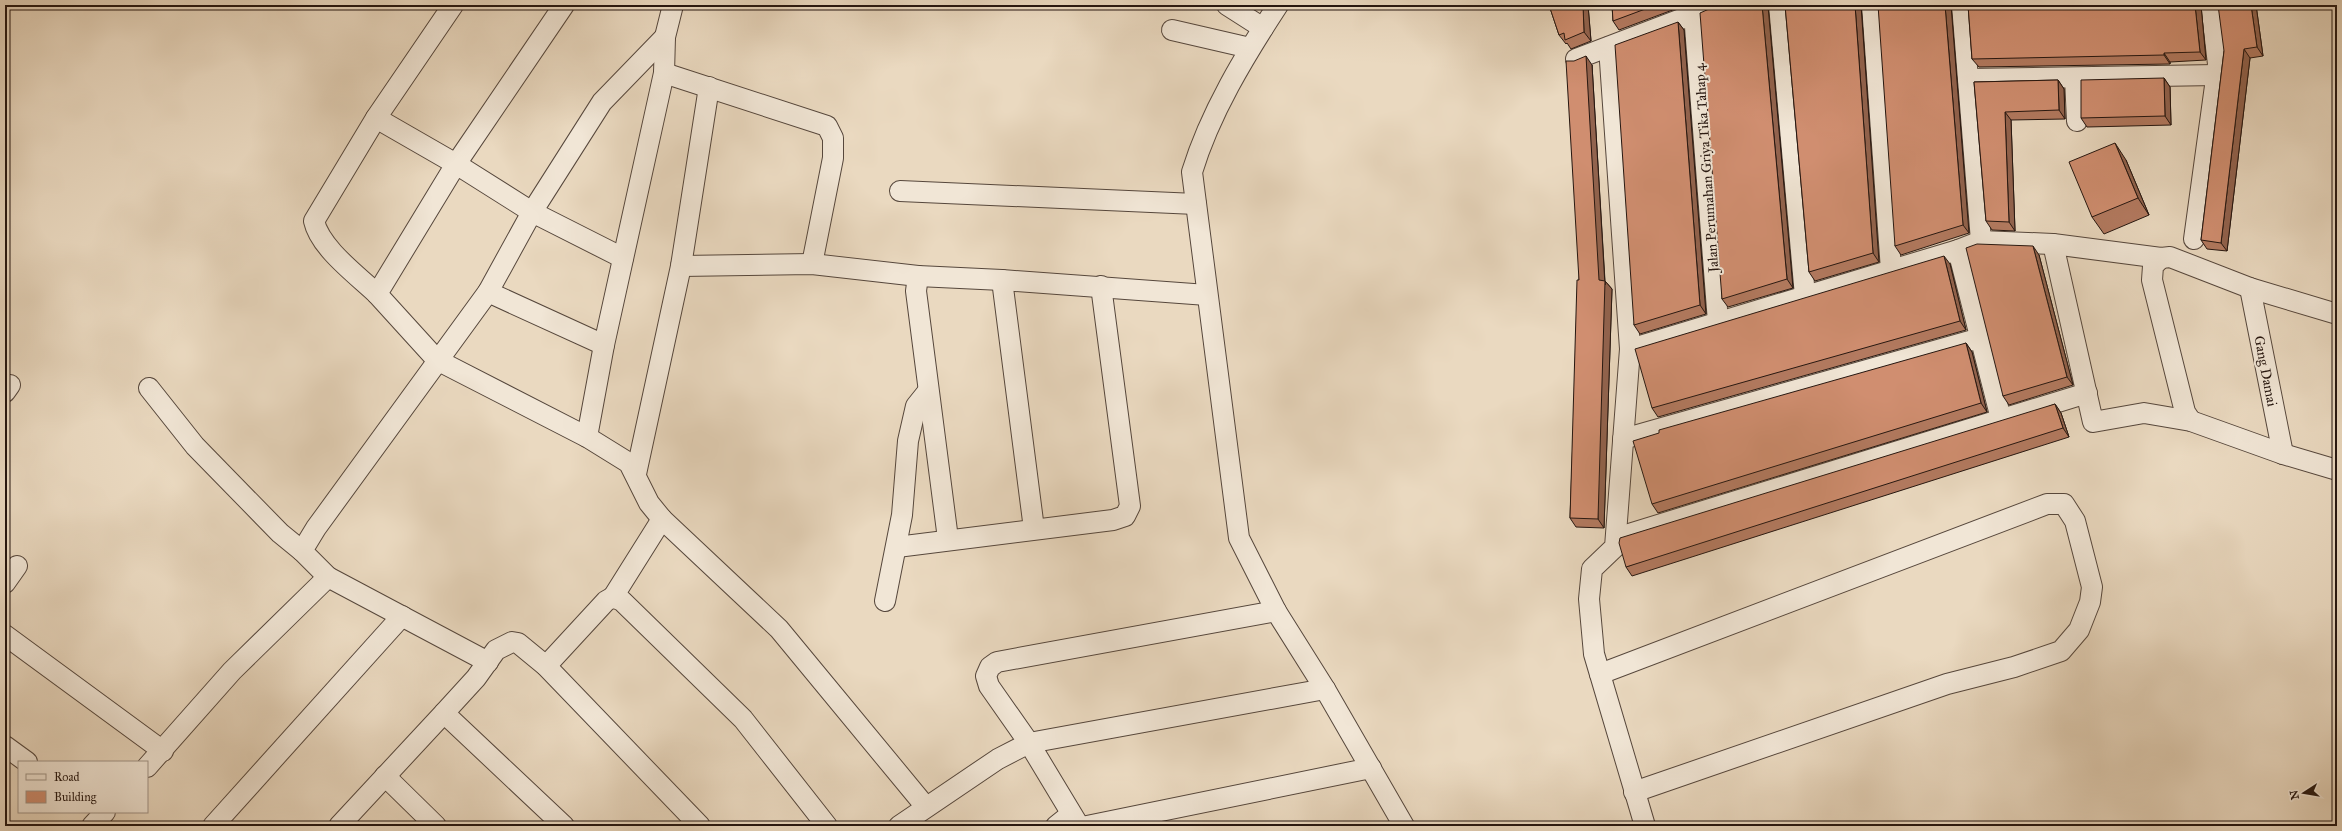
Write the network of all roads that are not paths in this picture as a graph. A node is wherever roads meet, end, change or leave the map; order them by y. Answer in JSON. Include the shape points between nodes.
{"nodes":[{"id":1,"x":452,"y":5,"type":"edge"},
{"id":2,"x":564,"y":5,"type":"edge"},
{"id":3,"x":673,"y":5,"type":"edge"},
{"id":4,"x":1227,"y":5,"type":"edge"},
{"id":5,"x":1278,"y":5,"type":"edge"},
{"id":6,"x":1718,"y":5,"type":"edge"},
{"id":7,"x":1779,"y":5,"type":"edge"},
{"id":8,"x":1872,"y":5,"type":"edge"},
{"id":9,"x":1962,"y":5,"type":"edge"},
{"id":10,"x":2211,"y":5,"type":"edge"},
{"id":11,"x":1694,"y":14,"type":"junction"},
{"id":12,"x":1263,"y":28,"type":"junction"},
{"id":13,"x":1172,"y":30,"type":"dead end"},
{"id":14,"x":665,"y":36,"type":"junction"},
{"id":15,"x":1609,"y":47,"type":"junction"},
{"id":16,"x":1250,"y":48,"type":"junction"},
{"id":17,"x":1576,"y":59,"type":"edge"},
{"id":18,"x":664,"y":73,"type":"junction"},
{"id":19,"x":2217,"y":75,"type":"junction"},
{"id":20,"x":2075,"y":78,"type":"junction"},
{"id":21,"x":1968,"y":79,"type":"junction"},
{"id":22,"x":709,"y":87,"type":"junction"},
{"id":23,"x":376,"y":118,"type":"junction"},
{"id":24,"x":2077,"y":121,"type":"dead end"},
{"id":25,"x":456,"y":164,"type":"junction"},
{"id":26,"x":900,"y":191,"type":"dead end"},
{"id":27,"x":1196,"y":204,"type":"junction"},
{"id":28,"x":532,"y":212,"type":"junction"},
{"id":29,"x":2194,"y":239,"type":"dead end"},
{"id":30,"x":1981,"y":241,"type":"junction"},
{"id":31,"x":2053,"y":244,"type":"junction"},
{"id":32,"x":1958,"y":250,"type":"junction"},
{"id":33,"x":623,"y":258,"type":"junction"},
{"id":34,"x":2161,"y":258,"type":"junction"},
{"id":35,"x":812,"y":264,"type":"junction"},
{"id":36,"x":681,"y":266,"type":"junction"},
{"id":37,"x":1891,"y":270,"type":"junction"},
{"id":38,"x":918,"y":276,"type":"junction"},
{"id":39,"x":1002,"y":280,"type":"junction"},
{"id":40,"x":1101,"y":286,"type":"junction"},
{"id":41,"x":2250,"y":288,"type":"junction"},
{"id":42,"x":488,"y":292,"type":"junction"},
{"id":43,"x":376,"y":294,"type":"junction"},
{"id":44,"x":1207,"y":295,"type":"junction"},
{"id":45,"x":1805,"y":296,"type":"junction"},
{"id":46,"x":2337,"y":314,"type":"edge"},
{"id":47,"x":1718,"y":322,"type":"junction"},
{"id":48,"x":1980,"y":338,"type":"junction"},
{"id":49,"x":604,"y":345,"type":"junction"},
{"id":50,"x":1630,"y":349,"type":"junction"},
{"id":51,"x":437,"y":360,"type":"junction"},
{"id":52,"x":149,"y":388,"type":"dead end"},
{"id":53,"x":928,"y":391,"type":"junction"},
{"id":54,"x":2087,"y":393,"type":"junction"},
{"id":55,"x":2001,"y":419,"type":"junction"},
{"id":56,"x":2191,"y":421,"type":"junction"},
{"id":57,"x":587,"y":437,"type":"junction"},
{"id":58,"x":1623,"y":439,"type":"junction"},
{"id":59,"x":2283,"y":454,"type":"junction"},
{"id":60,"x":2337,"y":470,"type":"edge"},
{"id":61,"x":636,"y":474,"type":"junction"},
{"id":62,"x":662,"y":519,"type":"junction"},
{"id":63,"x":1034,"y":529,"type":"junction"},
{"id":64,"x":1616,"y":538,"type":"junction"},
{"id":65,"x":948,"y":540,"type":"junction"},
{"id":66,"x":897,"y":547,"type":"junction"},
{"id":67,"x":302,"y":550,"type":"junction"},
{"id":68,"x":17,"y":566,"type":"dead end"},
{"id":69,"x":328,"y":577,"type":"junction"},
{"id":70,"x":5,"y":583,"type":"edge"},
{"id":71,"x":613,"y":597,"type":"junction"},
{"id":72,"x":885,"y":601,"type":"dead end"},
{"id":73,"x":1276,"y":611,"type":"junction"},
{"id":74,"x":402,"y":616,"type":"junction"},
{"id":75,"x":5,"y":635,"type":"edge"},
{"id":76,"x":488,"y":662,"type":"junction"},
{"id":77,"x":546,"y":666,"type":"junction"},
{"id":78,"x":1600,"y":674,"type":"junction"},
{"id":79,"x":1325,"y":689,"type":"junction"},
{"id":80,"x":444,"y":714,"type":"junction"},
{"id":81,"x":1029,"y":742,"type":"junction"},
{"id":82,"x":5,"y":746,"type":"edge"},
{"id":83,"x":163,"y":751,"type":"junction"},
{"id":84,"x":26,"y":761,"type":"edge"},
{"id":85,"x":148,"y":766,"type":"edge"},
{"id":86,"x":1371,"y":768,"type":"junction"},
{"id":87,"x":385,"y":776,"type":"junction"},
{"id":88,"x":1634,"y":792,"type":"junction"},
{"id":89,"x":926,"y":807,"type":"junction"},
{"id":90,"x":1069,"y":822,"type":"edge"},
{"id":91,"x":213,"y":826,"type":"edge"},
{"id":92,"x":339,"y":826,"type":"edge"},
{"id":93,"x":436,"y":826,"type":"edge"},
{"id":94,"x":564,"y":826,"type":"edge"},
{"id":95,"x":700,"y":826,"type":"edge"},
{"id":96,"x":827,"y":826,"type":"edge"},
{"id":97,"x":899,"y":826,"type":"edge"},
{"id":98,"x":1087,"y":826,"type":"edge"},
{"id":99,"x":1404,"y":826,"type":"edge"},
{"id":100,"x":1645,"y":826,"type":"edge"}],
"edges":[{"from":1,"to":23,"type":"street"},
{"from":2,"to":25,"type":"street"},
{"from":3,"to":14,"type":"street"},
{"from":4,"to":12,"type":"street"},
{"from":5,"to":12,"type":"street"},
{"from":6,"to":11,"type":"street"},
{"from":7,"to":45,"type":"street"},
{"from":8,"to":37,"type":"street"},
{"from":9,"to":21,"type":"street"},
{"from":10,"to":19,"type":"street"},
{"from":11,"to":15,"type":"street"},
{"from":11,"to":47,"type":"street","name":"Jalan Perumahan Griya Tika Tahap 4"},
{"from":12,"to":16,"type":"street"},
{"from":13,"to":16,"type":"street"},
{"from":14,"to":18,"type":"street"},
{"from":14,"to":28,"type":"street","via":[[602,102]]},
{"from":15,"to":17,"type":"street"},
{"from":15,"to":50,"type":"street"},
{"from":16,"to":27,"type":"street","via":[[1202,140],[1192,172]]},
{"from":18,"to":22,"type":"street"},
{"from":18,"to":33,"type":"street"},
{"from":19,"to":20,"type":"street"},
{"from":19,"to":29,"type":"street"},
{"from":20,"to":21,"type":"street"},
{"from":20,"to":24,"type":"street"},
{"from":21,"to":30,"type":"street"},
{"from":22,"to":35,"type":"street","via":[[827,126],[833,138],[833,158]]},
{"from":22,"to":36,"type":"street"},
{"from":23,"to":25,"type":"street"},
{"from":23,"to":43,"type":"street","via":[[314,221],[316,230],[325,244]]},
{"from":25,"to":28,"type":"street"},
{"from":25,"to":43,"type":"street"},
{"from":26,"to":27,"type":"street"},
{"from":27,"to":44,"type":"street"},
{"from":28,"to":33,"type":"street"},
{"from":28,"to":42,"type":"street"},
{"from":30,"to":31,"type":"street"},
{"from":30,"to":32,"type":"street"},
{"from":31,"to":34,"type":"street"},
{"from":31,"to":54,"type":"street"},
{"from":32,"to":37,"type":"street"},
{"from":32,"to":48,"type":"street"},
{"from":33,"to":49,"type":"street"},
{"from":34,"to":41,"type":"street","via":[[2170,257]]},
{"from":34,"to":56,"type":"street","via":[[2152,266],[2152,280],[2185,412]]},
{"from":35,"to":36,"type":"street"},
{"from":35,"to":38,"type":"street"},
{"from":36,"to":61,"type":"street"},
{"from":37,"to":45,"type":"street"},
{"from":38,"to":39,"type":"street"},
{"from":38,"to":53,"type":"street","via":[[916,291]]},
{"from":39,"to":40,"type":"street"},
{"from":39,"to":63,"type":"street"},
{"from":40,"to":44,"type":"street"},
{"from":40,"to":63,"type":"street","via":[[1130,506],[1125,516],[1113,520]]},
{"from":41,"to":46,"type":"street"},
{"from":41,"to":59,"type":"street","name":"Gang Damai"},
{"from":42,"to":49,"type":"street"},
{"from":42,"to":51,"type":"street"},
{"from":43,"to":51,"type":"street"},
{"from":44,"to":73,"type":"street","via":[[1239,538]]},
{"from":45,"to":47,"type":"street"},
{"from":47,"to":50,"type":"street"},
{"from":48,"to":55,"type":"street"},
{"from":48,"to":58,"type":"street"},
{"from":49,"to":57,"type":"street"},
{"from":50,"to":58,"type":"street"},
{"from":51,"to":57,"type":"street"},
{"from":51,"to":67,"type":"street"},
{"from":52,"to":67,"type":"street","via":[[195,446],[280,533]]},
{"from":53,"to":65,"type":"street"},
{"from":53,"to":66,"type":"street","via":[[916,406],[908,441]]},
{"from":54,"to":55,"type":"street"},
{"from":54,"to":56,"type":"street","via":[[2094,422],[2144,413]]},
{"from":55,"to":64,"type":"street"},
{"from":56,"to":59,"type":"street"},
{"from":57,"to":61,"type":"street","via":[[624,458]]},
{"from":58,"to":64,"type":"street"},
{"from":59,"to":60,"type":"street"},
{"from":61,"to":62,"type":"street","via":[[649,503]]},
{"from":62,"to":71,"type":"street"},
{"from":62,"to":89,"type":"street","via":[[779,629]]},
{"from":63,"to":65,"type":"street"},
{"from":64,"to":78,"type":"street","via":[[1615,547],[1592,569],[1590,599],[1594,654]]},
{"from":65,"to":66,"type":"street"},
{"from":66,"to":72,"type":"street"},
{"from":67,"to":69,"type":"street"},
{"from":68,"to":70,"type":"street"},
{"from":69,"to":74,"type":"street"},
{"from":69,"to":83,"type":"street","via":[[232,672]]},
{"from":71,"to":77,"type":"street","via":[[606,601]]},
{"from":71,"to":96,"type":"street","via":[[622,601],[743,719]]},
{"from":73,"to":79,"type":"street"},
{"from":73,"to":81,"type":"street","via":[[997,662],[990,667],[986,676],[990,686]]},
{"from":74,"to":76,"type":"street"},
{"from":74,"to":91,"type":"street"},
{"from":75,"to":83,"type":"street"},
{"from":76,"to":77,"type":"street","via":[[496,650],[512,642],[518,643]]},
{"from":76,"to":80,"type":"street"},
{"from":77,"to":95,"type":"street"},
{"from":78,"to":88,"type":"street"},
{"from":78,"to":88,"type":"street","via":[[2047,504],[2064,504],[2076,521],[2092,587],[2090,602],[2079,630],[2061,651],[2014,667],[1932,689]]},
{"from":79,"to":81,"type":"street"},
{"from":79,"to":86,"type":"street"},
{"from":80,"to":87,"type":"street"},
{"from":80,"to":94,"type":"street"},
{"from":81,"to":89,"type":"street","via":[[998,759]]},
{"from":81,"to":90,"type":"street"},
{"from":82,"to":84,"type":"street"},
{"from":83,"to":85,"type":"street"},
{"from":86,"to":98,"type":"street"},
{"from":86,"to":99,"type":"street"},
{"from":87,"to":92,"type":"street"},
{"from":87,"to":93,"type":"street"},
{"from":88,"to":100,"type":"street"},
{"from":89,"to":97,"type":"street"}]}
